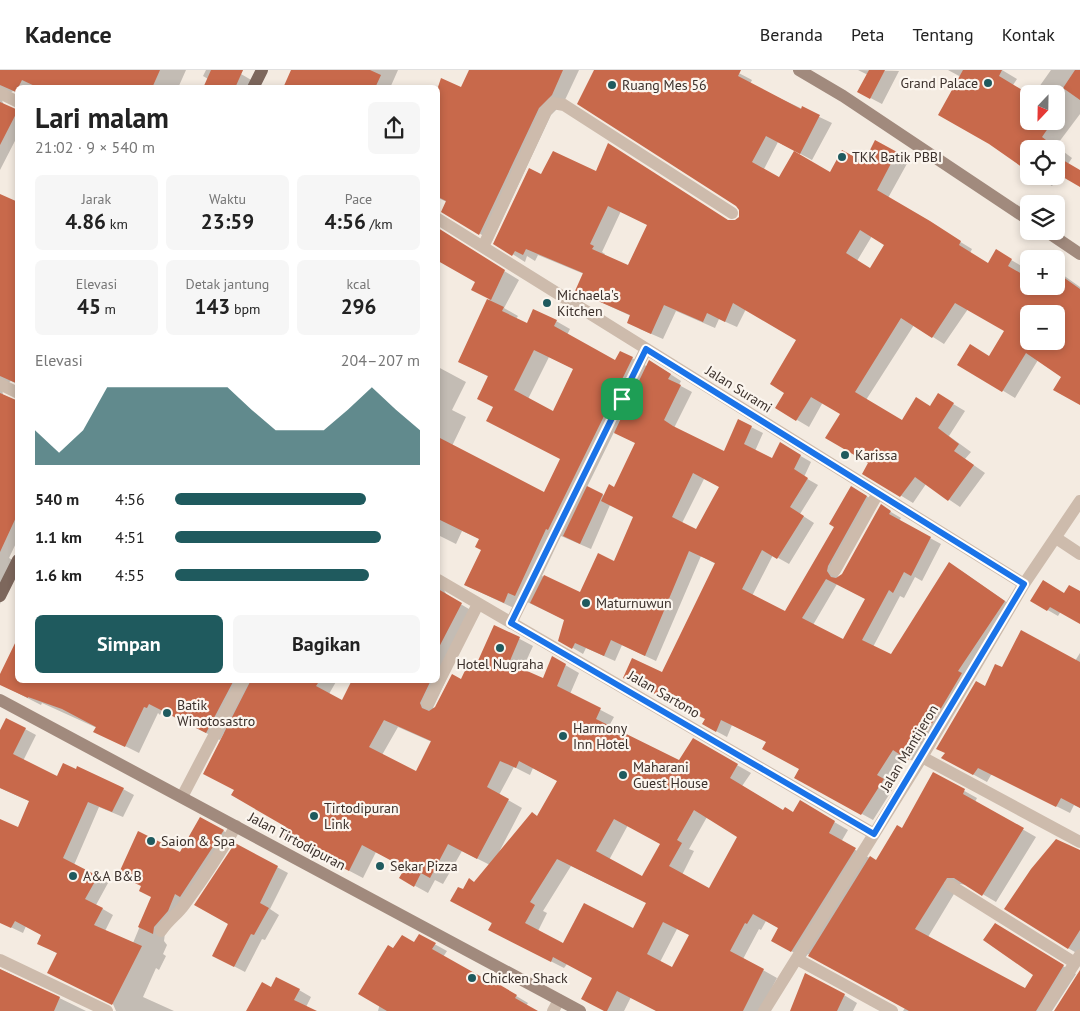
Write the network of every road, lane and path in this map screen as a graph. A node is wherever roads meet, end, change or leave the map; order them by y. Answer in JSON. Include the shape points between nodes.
{"nodes":[{"id":1,"x":262,"y":70,"type":"edge"},
{"id":2,"x":799,"y":70,"type":"edge"},
{"id":3,"x":254,"y":85,"type":"edge"},
{"id":4,"x":0,"y":93,"type":"edge"},
{"id":5,"x":15,"y":100,"type":"edge"},
{"id":6,"x":732,"y":213,"type":"dead end"},
{"id":7,"x":1020,"y":214,"type":"edge"},
{"id":8,"x":440,"y":220,"type":"edge"},
{"id":9,"x":1059,"y":240,"type":"edge"},
{"id":10,"x":483,"y":247,"type":"junction"},
{"id":11,"x":1080,"y":254,"type":"edge"},
{"id":12,"x":646,"y":349,"type":"junction"},
{"id":13,"x":0,"y":384,"type":"edge"},
{"id":14,"x":15,"y":392,"type":"edge"},
{"id":15,"x":878,"y":494,"type":"junction"},
{"id":16,"x":1080,"y":501,"type":"edge"},
{"id":17,"x":1056,"y":538,"type":"junction"},
{"id":18,"x":1080,"y":554,"type":"edge"},
{"id":19,"x":15,"y":566,"type":"edge"},
{"id":20,"x":835,"y":570,"type":"dead end"},
{"id":21,"x":440,"y":581,"type":"edge"},
{"id":22,"x":1024,"y":584,"type":"junction"},
{"id":23,"x":0,"y":596,"type":"edge"},
{"id":24,"x":478,"y":604,"type":"junction"},
{"id":25,"x":511,"y":623,"type":"junction"},
{"id":26,"x":440,"y":679,"type":"edge"},
{"id":27,"x":241,"y":683,"type":"edge"},
{"id":28,"x":438,"y":683,"type":"edge"},
{"id":29,"x":0,"y":700,"type":"edge"},
{"id":30,"x":428,"y":703,"type":"dead end"},
{"id":31,"x":922,"y":757,"type":"junction"},
{"id":32,"x":182,"y":797,"type":"junction"},
{"id":33,"x":236,"y":826,"type":"junction"},
{"id":34,"x":874,"y":834,"type":"junction"},
{"id":35,"x":1080,"y":842,"type":"edge"},
{"id":36,"x":950,"y":885,"type":"dead end"},
{"id":37,"x":161,"y":931,"type":"dead end"},
{"id":38,"x":797,"y":959,"type":"junction"},
{"id":39,"x":1078,"y":959,"type":"edge"},
{"id":40,"x":0,"y":960,"type":"edge"},
{"id":41,"x":556,"y":1005,"type":"edge"},
{"id":42,"x":107,"y":1011,"type":"edge"},
{"id":43,"x":580,"y":1011,"type":"edge"},
{"id":44,"x":764,"y":1011,"type":"edge"},
{"id":45,"x":892,"y":1011,"type":"edge"},
{"id":46,"x":1044,"y":1011,"type":"edge"}],
"edges":[{"from":1,"to":3,"type":"main road"},
{"from":2,"to":7,"type":"street"},
{"from":4,"to":5,"type":"street"},
{"from":6,"to":10,"type":"street","via":[[564,105],[552,103]]},
{"from":8,"to":10,"type":"street","name":"Jalan Surami"},
{"from":9,"to":11,"type":"street"},
{"from":10,"to":12,"type":"street","name":"Jalan Surami"},
{"from":12,"to":15,"type":"street","name":"Jalan Surami"},
{"from":12,"to":25,"type":"street"},
{"from":13,"to":14,"type":"street"},
{"from":15,"to":20,"type":"street"},
{"from":15,"to":22,"type":"street","name":"Jalan Surami"},
{"from":16,"to":17,"type":"street","name":"Jalan Mantijeron"},
{"from":17,"to":18,"type":"street"},
{"from":17,"to":22,"type":"street","name":"Jalan Mantijeron"},
{"from":19,"to":23,"type":"main road"},
{"from":21,"to":24,"type":"street","name":"Jalan Sartono"},
{"from":22,"to":31,"type":"street","name":"Jalan Mantijeron"},
{"from":24,"to":25,"type":"street","name":"Jalan Sartono"},
{"from":24,"to":26,"type":"street"},
{"from":25,"to":34,"type":"street","name":"Jalan Sartono"},
{"from":27,"to":32,"type":"street"},
{"from":28,"to":30,"type":"street"},
{"from":29,"to":32,"type":"street","name":"Jalan Tirtodipuran"},
{"from":31,"to":34,"type":"street","name":"Jalan Mantijeron"},
{"from":31,"to":35,"type":"street"},
{"from":32,"to":33,"type":"street","name":"Jalan Tirtodipuran"},
{"from":33,"to":37,"type":"street","via":[[181,910],[171,916]]},
{"from":33,"to":41,"type":"street","name":"Jalan Tirtodipuran"},
{"from":34,"to":38,"type":"street","name":"Jalan Mantijeron"},
{"from":36,"to":39,"type":"street"},
{"from":38,"to":44,"type":"street","name":"Jalan Mantijeron"},
{"from":38,"to":45,"type":"street"},
{"from":39,"to":46,"type":"street"},
{"from":40,"to":42,"type":"street"},
{"from":41,"to":43,"type":"street","name":"Jalan Tirtodipuran"}]}
